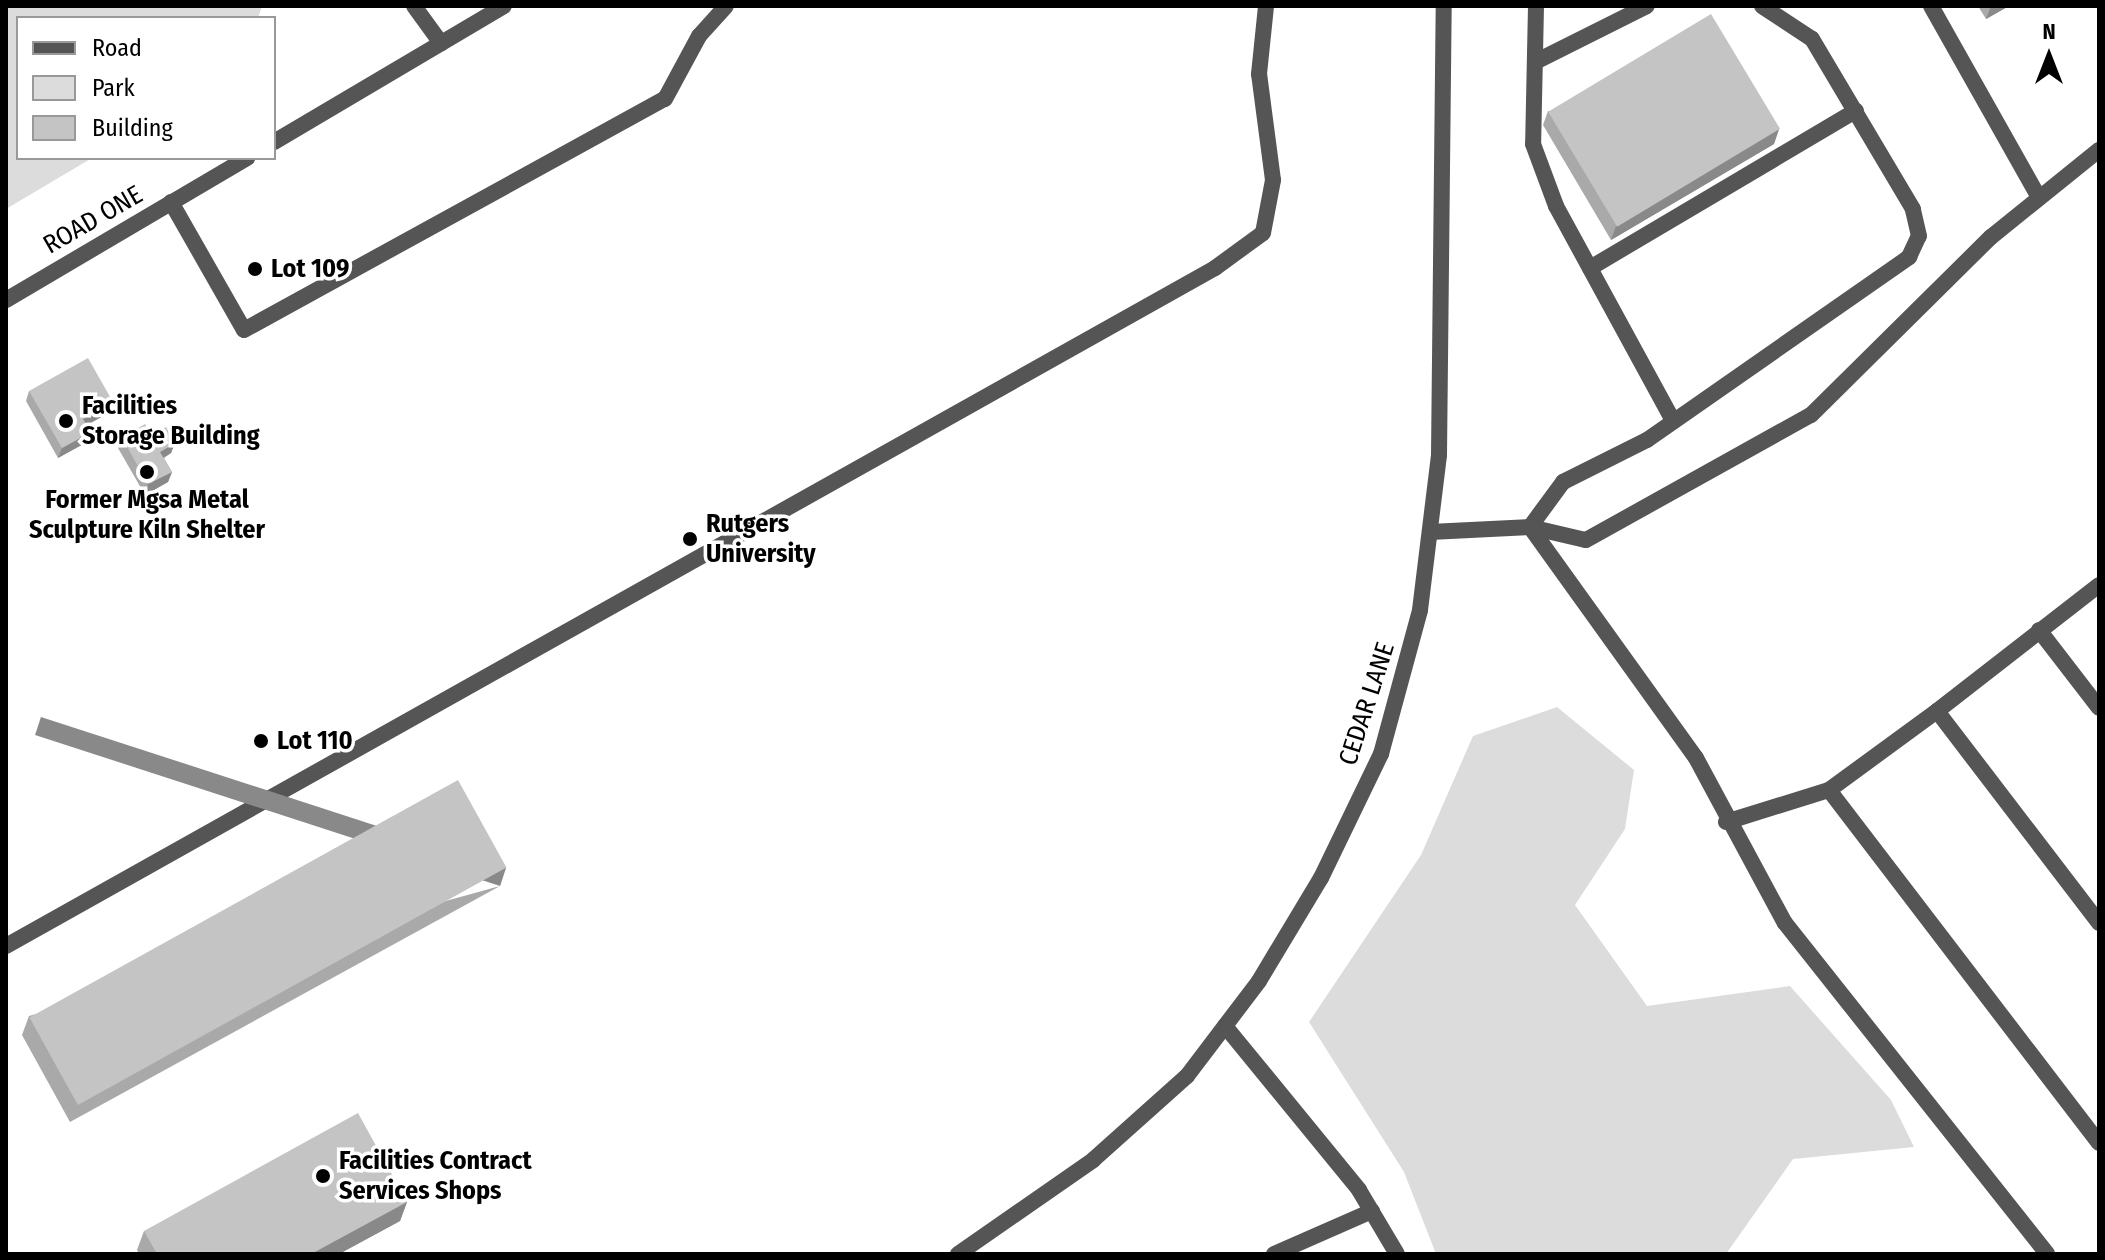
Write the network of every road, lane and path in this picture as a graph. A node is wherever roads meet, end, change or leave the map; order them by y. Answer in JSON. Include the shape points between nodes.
{"nodes":[{"id":1,"x":414,"y":6,"type":"edge"},
{"id":2,"x":504,"y":6,"type":"edge"},
{"id":3,"x":726,"y":6,"type":"edge"},
{"id":4,"x":1266,"y":6,"type":"edge"},
{"id":5,"x":1444,"y":6,"type":"edge"},
{"id":6,"x":1536,"y":6,"type":"edge"},
{"id":7,"x":1647,"y":6,"type":"edge"},
{"id":8,"x":1762,"y":6,"type":"edge"},
{"id":9,"x":1931,"y":6,"type":"edge"},
{"id":10,"x":441,"y":43,"type":"junction"},
{"id":11,"x":1535,"y":62,"type":"junction"},
{"id":12,"x":1856,"y":111,"type":"junction"},
{"id":13,"x":276,"y":141,"type":"edge"},
{"id":14,"x":2099,"y":150,"type":"edge"},
{"id":15,"x":244,"y":160,"type":"edge"},
{"id":16,"x":2039,"y":198,"type":"junction"},
{"id":17,"x":171,"y":202,"type":"junction"},
{"id":18,"x":1590,"y":268,"type":"junction"},
{"id":19,"x":6,"y":300,"type":"edge"},
{"id":20,"x":1673,"y":421,"type":"junction"},
{"id":21,"x":1530,"y":527,"type":"junction"},
{"id":22,"x":1430,"y":532,"type":"junction"},
{"id":23,"x":2099,"y":585,"type":"edge"},
{"id":24,"x":2039,"y":630,"type":"junction"},
{"id":25,"x":2099,"y":708,"type":"edge"},
{"id":26,"x":1937,"y":711,"type":"junction"},
{"id":27,"x":1829,"y":790,"type":"junction"},
{"id":28,"x":1726,"y":822,"type":"junction"},
{"id":29,"x":2099,"y":923,"type":"edge"},
{"id":30,"x":6,"y":946,"type":"edge"},
{"id":31,"x":1225,"y":1026,"type":"junction"},
{"id":32,"x":2099,"y":1143,"type":"edge"},
{"id":33,"x":1372,"y":1211,"type":"junction"},
{"id":34,"x":958,"y":1254,"type":"edge"},
{"id":35,"x":1274,"y":1254,"type":"edge"},
{"id":36,"x":1397,"y":1254,"type":"edge"},
{"id":37,"x":2047,"y":1254,"type":"edge"}],
"edges":[{"from":1,"to":10,"type":"street"},
{"from":2,"to":10,"type":"street"},
{"from":3,"to":17,"type":"street","via":[[699,36],[665,99],[244,330]]},
{"from":4,"to":30,"type":"street","via":[[1259,74],[1273,180],[1263,233],[1215,268]]},
{"from":5,"to":22,"type":"street","name":"CEDAR LANE","via":[[1439,455]]},
{"from":6,"to":11,"type":"street"},
{"from":7,"to":11,"type":"street"},
{"from":8,"to":12,"type":"street","via":[[1812,39]]},
{"from":9,"to":16,"type":"street"},
{"from":10,"to":13,"type":"street"},
{"from":11,"to":18,"type":"street","via":[[1533,144],[1556,206]]},
{"from":12,"to":18,"type":"street"},
{"from":12,"to":20,"type":"street","via":[[1913,209],[1919,236],[1909,257]]},
{"from":14,"to":16,"type":"street"},
{"from":15,"to":17,"type":"street","name":"ROAD ONE"},
{"from":16,"to":21,"type":"street","via":[[1991,237],[1811,415],[1586,540]]},
{"from":17,"to":19,"type":"street","name":"ROAD ONE"},
{"from":18,"to":20,"type":"street"},
{"from":20,"to":21,"type":"street","via":[[1563,482]]},
{"from":21,"to":22,"type":"street"},
{"from":21,"to":28,"type":"street","via":[[1696,758]]},
{"from":22,"to":31,"type":"street","name":"CEDAR LANE","via":[[1420,610],[1381,754],[1321,878],[1259,981]]},
{"from":23,"to":24,"type":"street"},
{"from":24,"to":25,"type":"street"},
{"from":24,"to":26,"type":"street"},
{"from":26,"to":27,"type":"street"},
{"from":26,"to":29,"type":"street"},
{"from":27,"to":28,"type":"street"},
{"from":27,"to":32,"type":"street"},
{"from":28,"to":37,"type":"street","via":[[1785,923]]},
{"from":31,"to":33,"type":"street"},
{"from":31,"to":34,"type":"street","name":"CEDAR LANE","via":[[1187,1076],[1093,1160]]},
{"from":33,"to":35,"type":"street"},
{"from":33,"to":36,"type":"street"}]}
